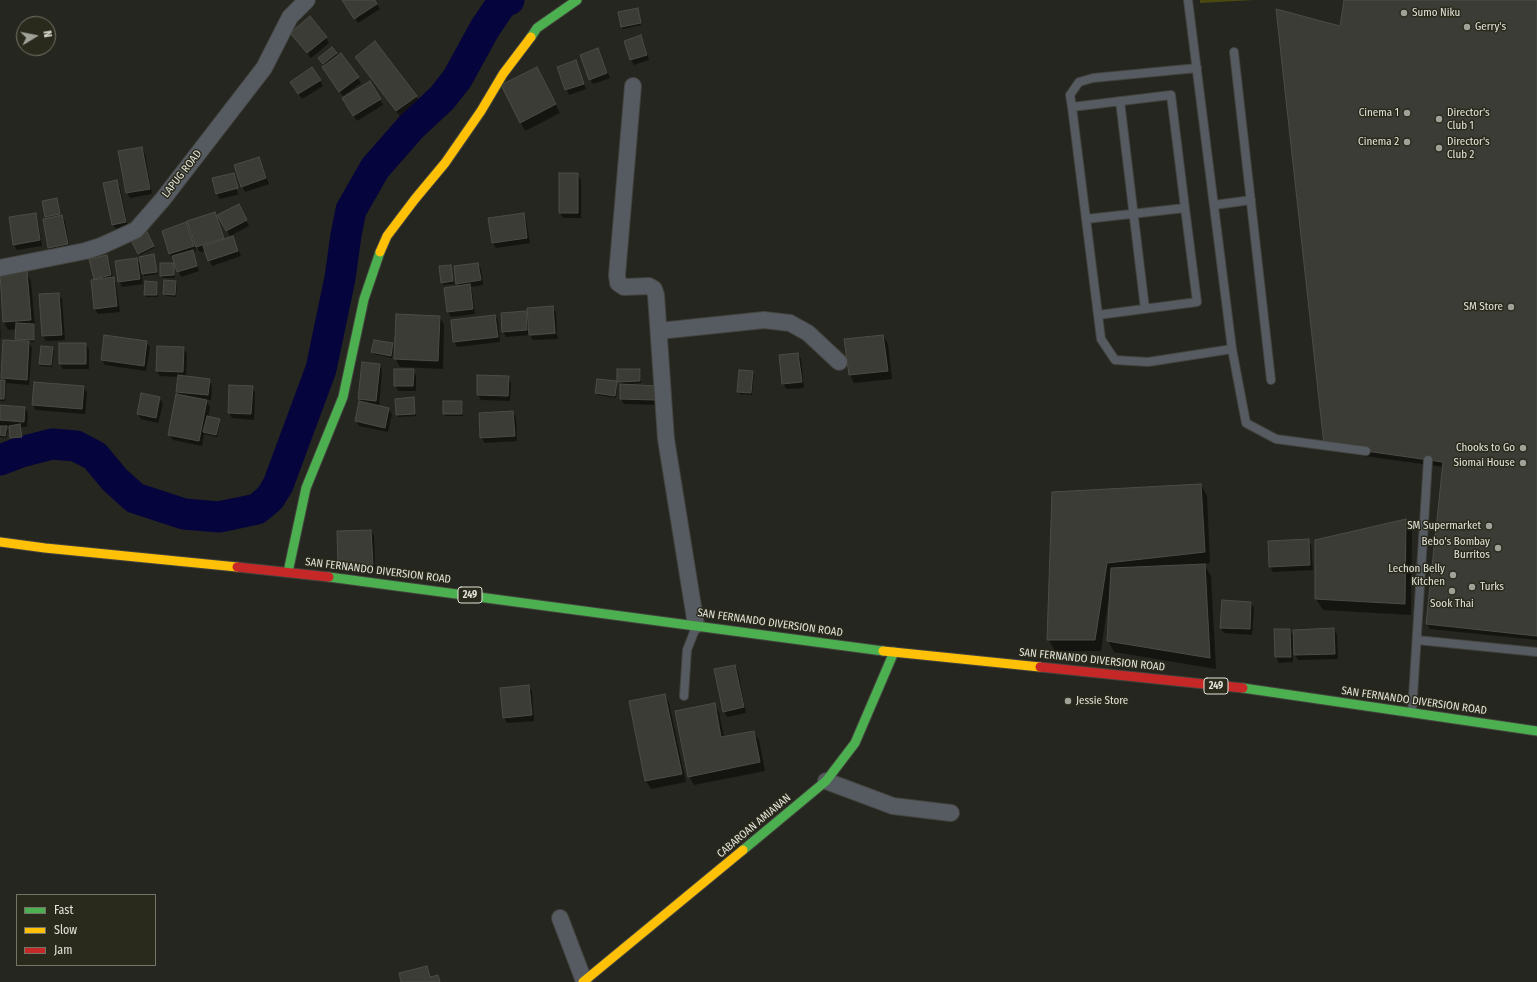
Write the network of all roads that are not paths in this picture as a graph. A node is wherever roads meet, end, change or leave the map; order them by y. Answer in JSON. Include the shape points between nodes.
{"nodes":[{"id":1,"x":307,"y":0,"type":"edge"},
{"id":2,"x":577,"y":0,"type":"edge"},
{"id":3,"x":1188,"y":0,"type":"edge"},
{"id":4,"x":1234,"y":52,"type":"dead end"},
{"id":5,"x":1197,"y":68,"type":"junction"},
{"id":6,"x":633,"y":86,"type":"dead end"},
{"id":7,"x":1120,"y":101,"type":"junction"},
{"id":8,"x":1072,"y":107,"type":"junction"},
{"id":9,"x":1251,"y":200,"type":"junction"},
{"id":10,"x":1214,"y":205,"type":"junction"},
{"id":11,"x":1185,"y":208,"type":"junction"},
{"id":12,"x":1134,"y":214,"type":"junction"},
{"id":13,"x":1086,"y":219,"type":"junction"},
{"id":14,"x":0,"y":268,"type":"edge"},
{"id":15,"x":1145,"y":309,"type":"junction"},
{"id":16,"x":1098,"y":315,"type":"junction"},
{"id":17,"x":659,"y":332,"type":"junction"},
{"id":18,"x":1232,"y":349,"type":"junction"},
{"id":19,"x":839,"y":362,"type":"dead end"},
{"id":20,"x":1271,"y":380,"type":"dead end"},
{"id":21,"x":1366,"y":451,"type":"dead end"},
{"id":22,"x":1428,"y":460,"type":"dead end"},
{"id":23,"x":0,"y":542,"type":"edge"},
{"id":24,"x":288,"y":572,"type":"junction"},
{"id":25,"x":696,"y":625,"type":"junction"},
{"id":26,"x":1417,"y":640,"type":"junction"},
{"id":27,"x":894,"y":652,"type":"junction"},
{"id":28,"x":1537,"y":652,"type":"edge"},
{"id":29,"x":684,"y":696,"type":"dead end"},
{"id":30,"x":1412,"y":713,"type":"junction"},
{"id":31,"x":1537,"y":731,"type":"edge"},
{"id":32,"x":826,"y":781,"type":"junction"},
{"id":33,"x":950,"y":814,"type":"dead end"},
{"id":34,"x":560,"y":918,"type":"dead end"},
{"id":35,"x":583,"y":982,"type":"edge"}],
"edges":[{"from":1,"to":14,"type":"street","name":"LAPUG ROAD","via":[[290,17],[264,68],[136,230],[85,251]]},
{"from":2,"to":24,"type":"main road","via":[[537,28],[446,163],[387,236],[364,299],[343,397],[306,488]]},
{"from":3,"to":5,"type":"lane"},
{"from":4,"to":9,"type":"lane"},
{"from":5,"to":8,"type":"lane","via":[[1093,78],[1079,82],[1070,96]]},
{"from":5,"to":10,"type":"lane"},
{"from":6,"to":17,"type":"street","via":[[617,275],[618,283],[624,287],[649,286],[654,289]]},
{"from":7,"to":8,"type":"lane"},
{"from":7,"to":11,"type":"lane","via":[[1171,95]]},
{"from":7,"to":12,"type":"lane"},
{"from":8,"to":13,"type":"lane"},
{"from":9,"to":10,"type":"lane"},
{"from":9,"to":20,"type":"lane"},
{"from":10,"to":18,"type":"lane"},
{"from":11,"to":12,"type":"lane"},
{"from":11,"to":15,"type":"lane","via":[[1198,302]]},
{"from":12,"to":13,"type":"lane"},
{"from":12,"to":15,"type":"lane"},
{"from":13,"to":16,"type":"lane"},
{"from":15,"to":16,"type":"lane"},
{"from":16,"to":18,"type":"lane","via":[[1101,339],[1115,360],[1148,362]]},
{"from":17,"to":19,"type":"street","via":[[764,320],[790,323],[808,334]]},
{"from":17,"to":25,"type":"street","via":[[666,439]]},
{"from":18,"to":21,"type":"lane","via":[[1246,423],[1276,439]]},
{"from":22,"to":26,"type":"lane"},
{"from":23,"to":24,"type":"main road","name":"SAN FERNANDO DIVERSION ROAD","number":"249"},
{"from":24,"to":25,"type":"main road","name":"SAN FERNANDO DIVERSION ROAD","number":"249"},
{"from":25,"to":27,"type":"main road","name":"SAN FERNANDO DIVERSION ROAD","number":"249"},
{"from":25,"to":29,"type":"lane","via":[[687,650]]},
{"from":26,"to":28,"type":"lane"},
{"from":26,"to":30,"type":"lane"},
{"from":27,"to":30,"type":"main road","name":"SAN FERNANDO DIVERSION ROAD","number":"249","via":[[1252,689]]},
{"from":27,"to":32,"type":"main road","name":"CABAROAN AMIANAN","via":[[856,743]]},
{"from":30,"to":31,"type":"main road","name":"SAN FERNANDO DIVERSION ROAD","number":"249"},
{"from":32,"to":33,"type":"street","via":[[893,806]]},
{"from":32,"to":35,"type":"main road","name":"CABAROAN AMIANAN"},
{"from":34,"to":35,"type":"street"}]}
